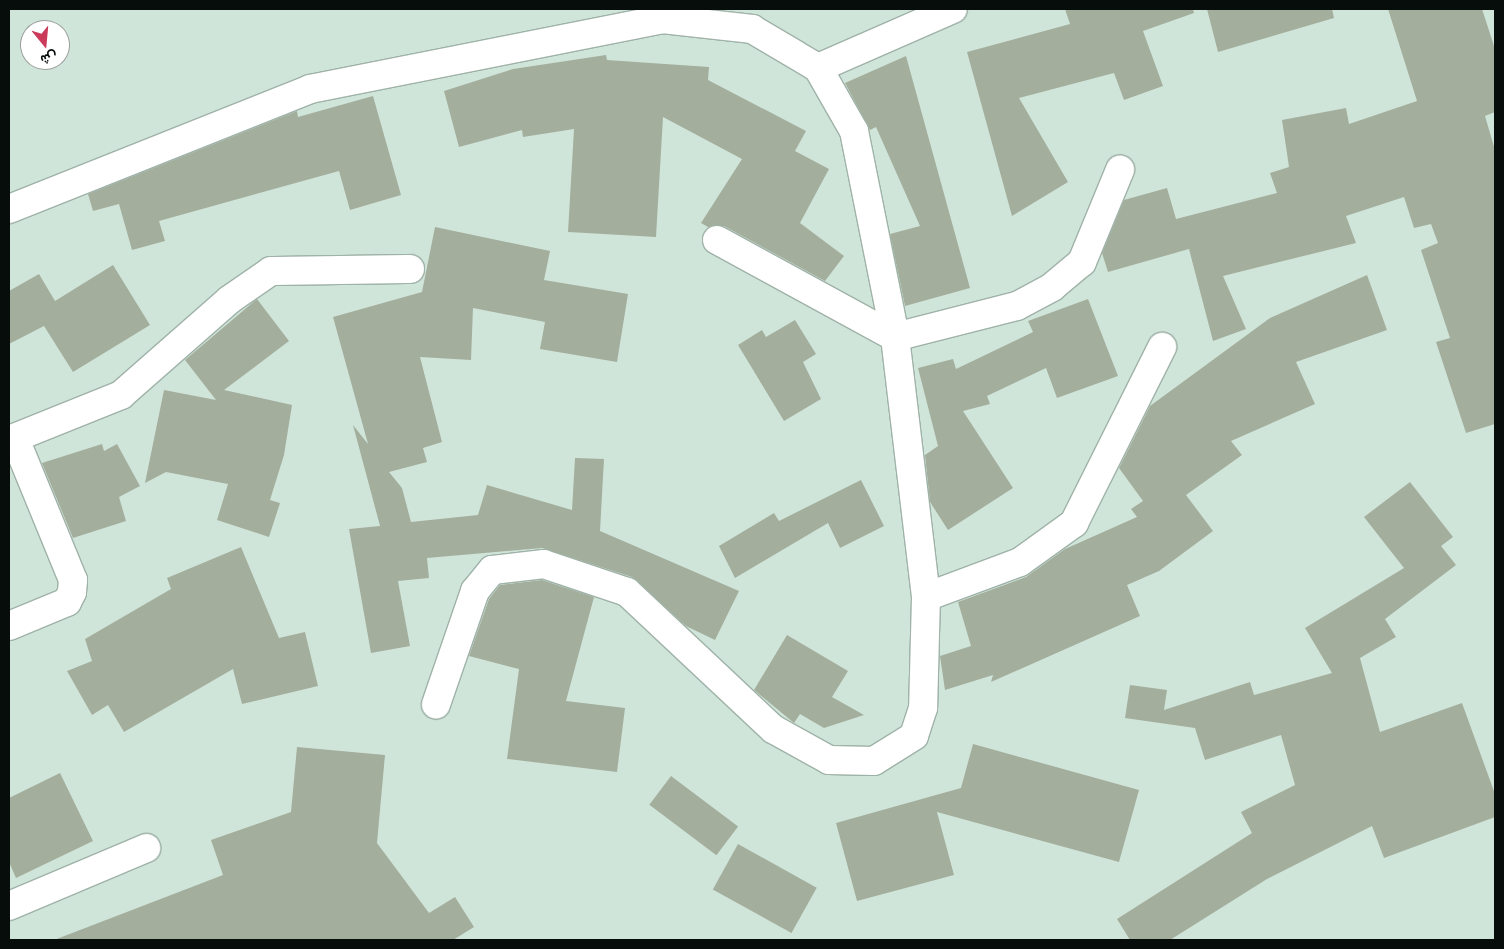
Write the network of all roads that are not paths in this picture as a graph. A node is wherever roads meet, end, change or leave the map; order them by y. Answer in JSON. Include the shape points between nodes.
{"nodes":[{"id":1,"x":953,"y":9,"type":"edge"},
{"id":2,"x":818,"y":68,"type":"junction"},
{"id":3,"x":1120,"y":170,"type":"dead end"},
{"id":4,"x":9,"y":209,"type":"edge"},
{"id":5,"x":717,"y":240,"type":"dead end"},
{"id":6,"x":410,"y":269,"type":"dead end"},
{"id":7,"x":895,"y":337,"type":"junction"},
{"id":8,"x":1162,"y":347,"type":"dead end"},
{"id":9,"x":12,"y":441,"type":"edge"},
{"id":10,"x":926,"y":597,"type":"junction"},
{"id":11,"x":9,"y":626,"type":"edge"},
{"id":12,"x":436,"y":704,"type":"dead end"},
{"id":13,"x":146,"y":848,"type":"dead end"},
{"id":14,"x":9,"y":906,"type":"edge"}],
"edges":[{"from":1,"to":2,"type":"street"},
{"from":2,"to":4,"type":"street","via":[[752,29],[662,19],[310,89]]},
{"from":2,"to":7,"type":"street","via":[[854,131]]},
{"from":3,"to":7,"type":"street","via":[[1082,262],[1052,287],[1017,306]]},
{"from":5,"to":7,"type":"street"},
{"from":6,"to":9,"type":"street","via":[[271,271],[229,300],[121,395]]},
{"from":7,"to":10,"type":"street"},
{"from":8,"to":10,"type":"street","via":[[1074,523],[1020,562]]},
{"from":9,"to":11,"type":"street","via":[[72,586],[67,602]]},
{"from":10,"to":12,"type":"street","via":[[923,708],[914,736],[874,761],[829,760],[773,728],[627,592],[544,564],[492,570],[481,584]]},
{"from":13,"to":14,"type":"street"}]}
